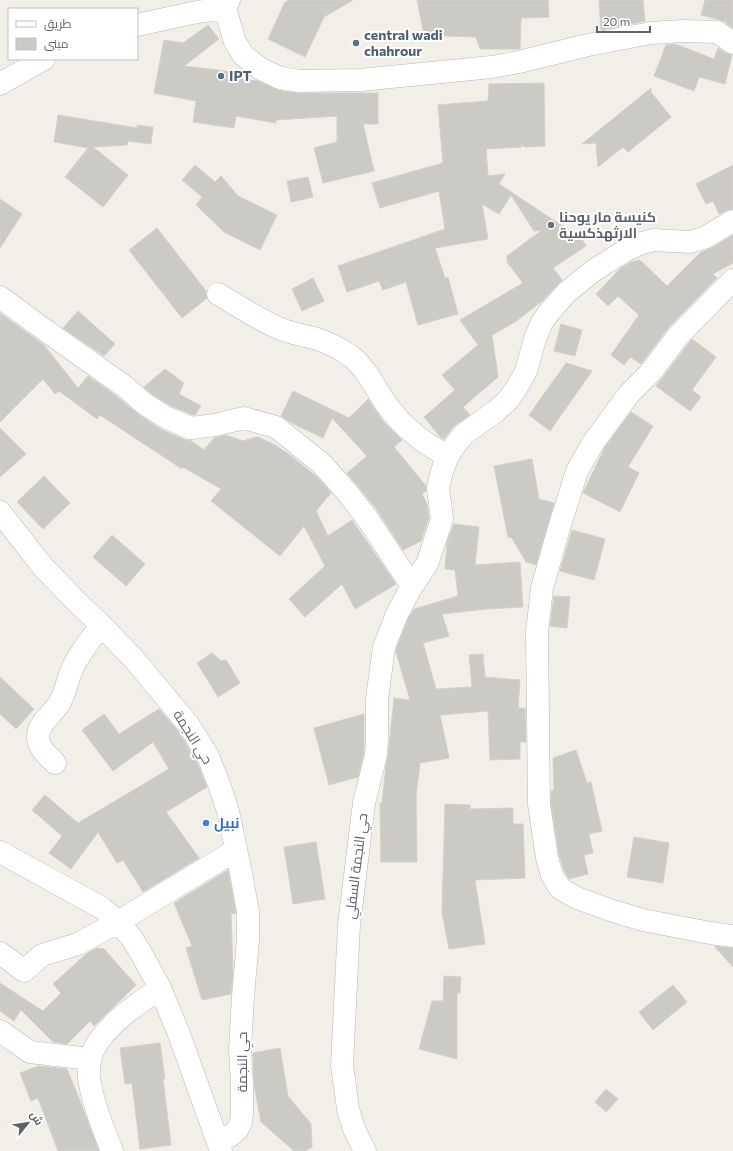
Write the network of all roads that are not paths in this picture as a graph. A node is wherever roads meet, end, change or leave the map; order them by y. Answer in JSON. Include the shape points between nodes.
{"nodes":[{"id":1,"x":227,"y":4,"type":"edge"},
{"id":2,"x":138,"y":25,"type":"edge"},
{"id":3,"x":733,"y":43,"type":"edge"},
{"id":4,"x":42,"y":60,"type":"edge"},
{"id":5,"x":0,"y":84,"type":"edge"},
{"id":6,"x":733,"y":221,"type":"edge"},
{"id":7,"x":733,"y":280,"type":"edge"},
{"id":8,"x":218,"y":294,"type":"dead end"},
{"id":9,"x":0,"y":297,"type":"edge"},
{"id":10,"x":448,"y":456,"type":"junction"},
{"id":11,"x":0,"y":512,"type":"edge"},
{"id":12,"x":412,"y":586,"type":"junction"},
{"id":13,"x":101,"y":625,"type":"junction"},
{"id":14,"x":55,"y":762,"type":"dead end"},
{"id":15,"x":236,"y":850,"type":"junction"},
{"id":16,"x":1,"y":854,"type":"edge"},
{"id":17,"x":118,"y":922,"type":"junction"},
{"id":18,"x":733,"y":936,"type":"edge"},
{"id":19,"x":0,"y":953,"type":"edge"},
{"id":20,"x":160,"y":988,"type":"junction"},
{"id":21,"x":0,"y":1030,"type":"edge"},
{"id":22,"x":90,"y":1059,"type":"junction"},
{"id":23,"x":219,"y":1145,"type":"edge"},
{"id":24,"x":112,"y":1151,"type":"edge"},
{"id":25,"x":365,"y":1151,"type":"edge"}],
"edges":[{"from":1,"to":2,"type":"street"},
{"from":1,"to":3,"type":"street","via":[[235,42],[244,56],[261,69],[280,78],[300,81],[360,80],[492,67],[650,33],[717,32]]},
{"from":4,"to":5,"type":"street"},
{"from":6,"to":10,"type":"street","name":"حي النجمة السفلي","via":[[704,238],[690,242],[654,240],[642,244],[593,271],[567,292],[542,322],[526,371],[516,389],[496,411],[464,434]]},
{"from":7,"to":18,"type":"street","via":[[678,336],[650,373],[629,394],[577,471],[542,588],[537,632],[540,804],[547,858],[556,882],[561,889],[577,898],[613,911],[643,920]]},
{"from":8,"to":10,"type":"street","via":[[276,327],[334,346],[353,358],[405,425],[434,449]]},
{"from":9,"to":12,"type":"street","via":[[167,418],[191,428],[244,418],[276,427],[321,463],[346,492],[367,518]]},
{"from":10,"to":12,"type":"street","name":"حي النجمة السفلي","via":[[438,488],[442,519],[426,564]]},
{"from":11,"to":13,"type":"street","name":"حي النجمة","via":[[43,567]]},
{"from":12,"to":25,"type":"street","name":"حي النجمة السفلي","via":[[384,647],[377,699],[378,738],[364,803],[349,926],[342,1065],[348,1108],[354,1129]]},
{"from":13,"to":14,"type":"street","via":[[74,666],[59,704],[43,723],[38,734],[42,750]]},
{"from":13,"to":15,"type":"street","name":"حي النجمة","via":[[166,696],[208,756],[228,811]]},
{"from":15,"to":17,"type":"street"},
{"from":15,"to":23,"type":"street","name":"حي النجمة","via":[[248,912],[240,1051],[242,1113],[237,1130]]},
{"from":16,"to":17,"type":"street","via":[[102,908]]},
{"from":17,"to":19,"type":"street","via":[[78,944],[42,955],[24,971]]},
{"from":17,"to":20,"type":"street","via":[[142,953]]},
{"from":20,"to":22,"type":"street","via":[[110,1028],[97,1043]]},
{"from":20,"to":23,"type":"street"},
{"from":21,"to":22,"type":"street","via":[[30,1052]]},
{"from":22,"to":24,"type":"street","via":[[89,1076],[93,1095]]}]}
